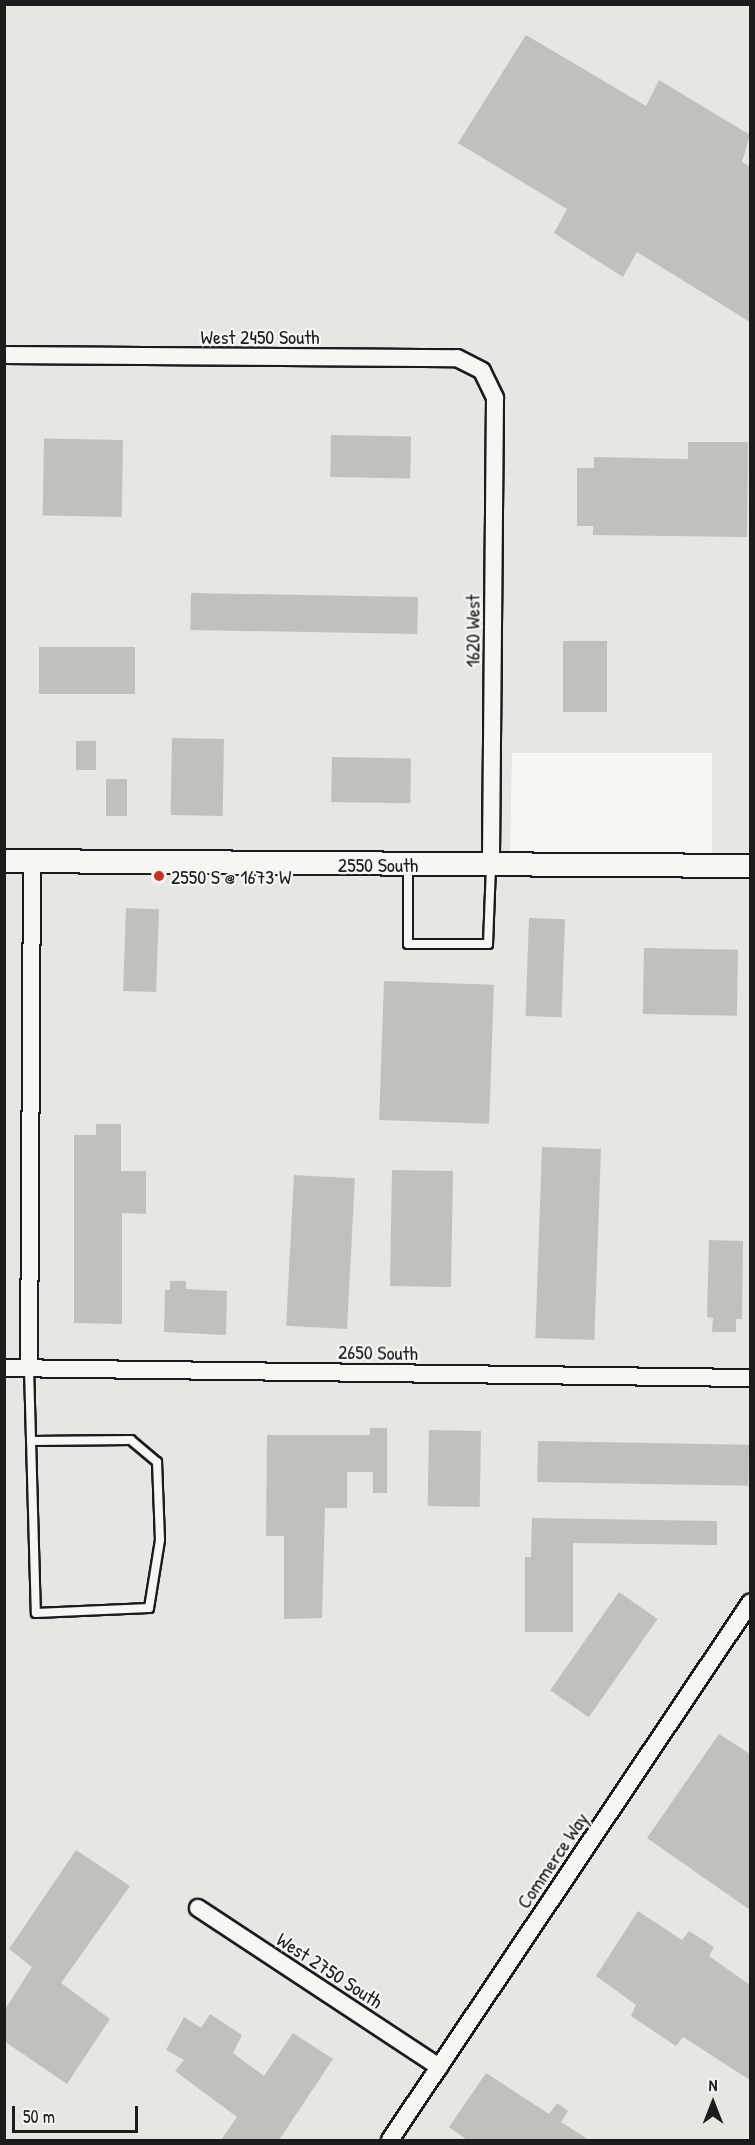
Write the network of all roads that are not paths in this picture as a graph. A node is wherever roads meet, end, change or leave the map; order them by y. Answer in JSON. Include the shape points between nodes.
{"nodes":[{"id":1,"x":4,"y":355,"type":"edge"},
{"id":2,"x":495,"y":398,"type":"joint"},
{"id":3,"x":4,"y":861,"type":"edge"},
{"id":4,"x":32,"y":861,"type":"junction"},
{"id":5,"x":408,"y":864,"type":"junction"},
{"id":6,"x":490,"y":864,"type":"junction"},
{"id":7,"x":750,"y":866,"type":"edge"},
{"id":8,"x":4,"y":1368,"type":"edge"},
{"id":9,"x":29,"y":1368,"type":"junction"},
{"id":10,"x":750,"y":1378,"type":"edge"},
{"id":11,"x":31,"y":1441,"type":"junction"},
{"id":12,"x":750,"y":1603,"type":"edge"},
{"id":13,"x":198,"y":1908,"type":"dead end"},
{"id":14,"x":439,"y":2067,"type":"junction"},
{"id":15,"x":390,"y":2140,"type":"edge"}],
"edges":[{"from":1,"to":2,"type":"street","name":"West 2450 South","via":[[457,358],[482,371]]},
{"from":2,"to":6,"type":"street","name":"1620 West"},
{"from":3,"to":4,"type":"main road","name":"2550 South"},
{"from":4,"to":5,"type":"main road","name":"2550 South"},
{"from":4,"to":9,"type":"street"},
{"from":5,"to":6,"type":"main road","name":"2550 South"},
{"from":5,"to":6,"type":"lane","via":[[408,944],[488,944]]},
{"from":6,"to":7,"type":"main road","name":"2550 South"},
{"from":8,"to":9,"type":"street","name":"2650 South"},
{"from":9,"to":10,"type":"street","name":"2650 South"},
{"from":9,"to":11,"type":"lane"},
{"from":11,"to":11,"type":"lane","via":[[36,1613],[148,1608],[160,1540],[157,1462],[131,1440]]},
{"from":12,"to":14,"type":"street","name":"Commerce Way"},
{"from":13,"to":14,"type":"street","name":"West 2750 South"},
{"from":14,"to":15,"type":"street","name":"Commerce Way"}]}
